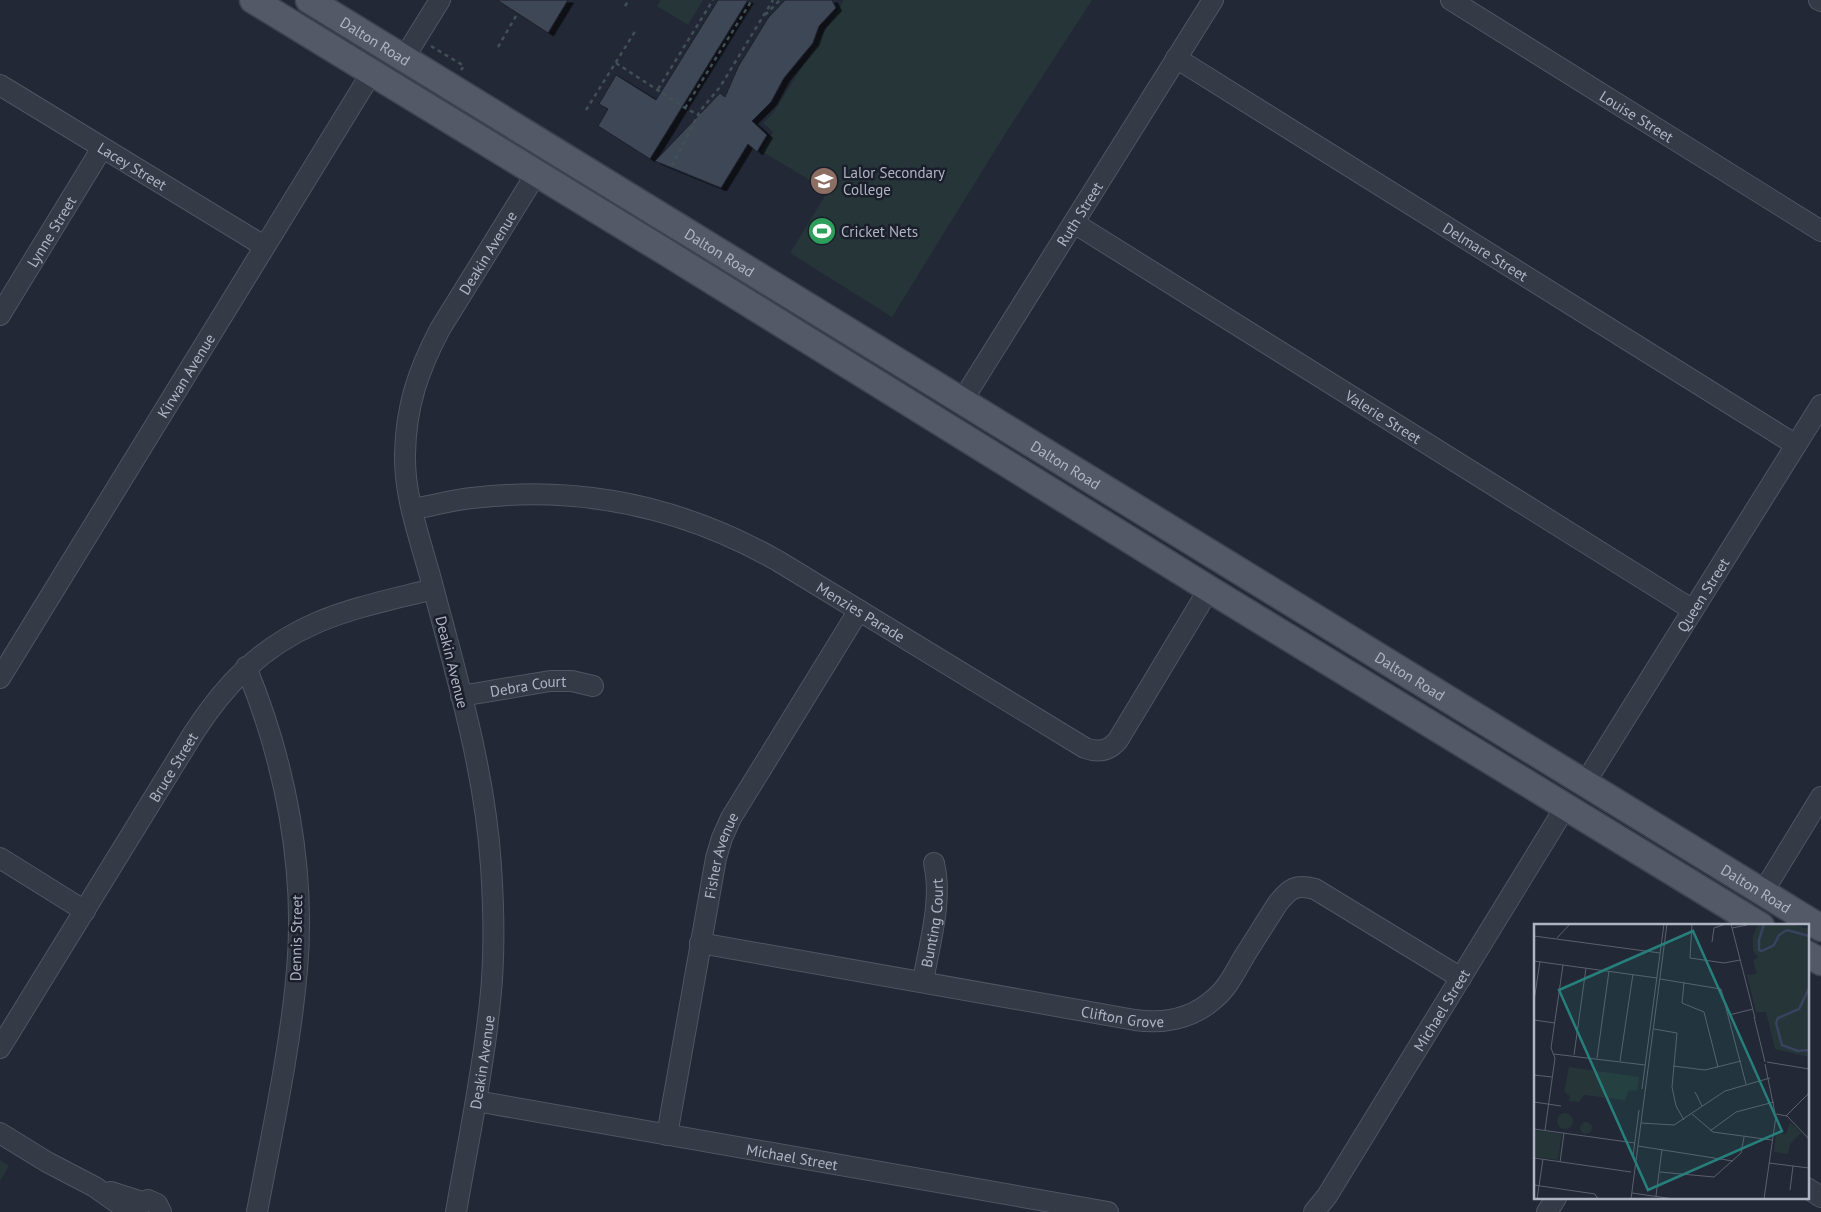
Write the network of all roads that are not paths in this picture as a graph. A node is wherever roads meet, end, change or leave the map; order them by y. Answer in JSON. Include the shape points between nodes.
{"nodes":[{"id":1,"x":254,"y":0,"type":"edge"},
{"id":2,"x":309,"y":0,"type":"edge"},
{"id":3,"x":440,"y":0,"type":"edge"},
{"id":4,"x":1212,"y":0,"type":"edge"},
{"id":5,"x":1452,"y":0,"type":"edge"},
{"id":6,"x":404,"y":58,"type":"junction"},
{"id":7,"x":1176,"y":58,"type":"junction"},
{"id":8,"x":372,"y":72,"type":"junction"},
{"id":9,"x":0,"y":85,"type":"edge"},
{"id":10,"x":102,"y":148,"type":"junction"},
{"id":11,"x":552,"y":149,"type":"junction"},
{"id":12,"x":536,"y":174,"type":"junction"},
{"id":13,"x":1074,"y":223,"type":"junction"},
{"id":14,"x":1821,"y":231,"type":"edge"},
{"id":15,"x":264,"y":246,"type":"junction"},
{"id":16,"x":0,"y":315,"type":"edge"},
{"id":17,"x":962,"y":401,"type":"junction"},
{"id":18,"x":1821,"y":405,"type":"edge"},
{"id":19,"x":947,"y":426,"type":"junction"},
{"id":20,"x":1796,"y":445,"type":"junction"},
{"id":21,"x":412,"y":510,"type":"junction"},
{"id":22,"x":433,"y":589,"type":"junction"},
{"id":23,"x":1209,"y":589,"type":"junction"},
{"id":24,"x":859,"y":610,"type":"junction"},
{"id":25,"x":1693,"y":610,"type":"junction"},
{"id":26,"x":246,"y":667,"type":"junction"},
{"id":27,"x":0,"y":678,"type":"edge"},
{"id":28,"x":593,"y":686,"type":"dead end"},
{"id":29,"x":461,"y":696,"type":"junction"},
{"id":30,"x":1585,"y":783,"type":"junction"},
{"id":31,"x":1821,"y":797,"type":"edge"},
{"id":32,"x":1566,"y":806,"type":"junction"},
{"id":33,"x":0,"y":858,"type":"edge"},
{"id":34,"x":934,"y":864,"type":"dead end"},
{"id":35,"x":1763,"y":892,"type":"junction"},
{"id":36,"x":85,"y":911,"type":"junction"},
{"id":37,"x":1754,"y":922,"type":"edge"},
{"id":38,"x":1821,"y":928,"type":"edge"},
{"id":39,"x":700,"y":943,"type":"junction"},
{"id":40,"x":1808,"y":955,"type":"edge"},
{"id":41,"x":1821,"y":962,"type":"edge"},
{"id":42,"x":1461,"y":978,"type":"junction"},
{"id":43,"x":923,"y":982,"type":"junction"},
{"id":44,"x":0,"y":1048,"type":"edge"},
{"id":45,"x":476,"y":1102,"type":"junction"},
{"id":46,"x":0,"y":1134,"type":"edge"},
{"id":47,"x":667,"y":1135,"type":"junction"},
{"id":48,"x":1808,"y":1189,"type":"edge"},
{"id":49,"x":1821,"y":1197,"type":"edge"},
{"id":50,"x":1555,"y":1200,"type":"edge"},
{"id":51,"x":1057,"y":1208,"type":"edge"},
{"id":52,"x":149,"y":1209,"type":"edge"},
{"id":53,"x":257,"y":1212,"type":"edge"},
{"id":54,"x":456,"y":1212,"type":"edge"},
{"id":55,"x":1108,"y":1212,"type":"edge"},
{"id":56,"x":1314,"y":1212,"type":"edge"},
{"id":57,"x":1547,"y":1212,"type":"edge"}],
"edges":[{"from":1,"to":8,"type":"main road","name":"Dalton Road"},
{"from":2,"to":6,"type":"main road","name":"Dalton Road"},
{"from":3,"to":6,"type":"street"},
{"from":4,"to":7,"type":"street","name":"Ruth Street"},
{"from":5,"to":14,"type":"street","name":"Louise Street"},
{"from":6,"to":11,"type":"main road","name":"Dalton Road"},
{"from":7,"to":13,"type":"street","name":"Ruth Street"},
{"from":7,"to":20,"type":"street","name":"Delmare Street"},
{"from":8,"to":12,"type":"main road","name":"Dalton Road"},
{"from":8,"to":15,"type":"street","name":"Kirwan Avenue"},
{"from":9,"to":10,"type":"street","name":"Lacey Street"},
{"from":10,"to":15,"type":"street","name":"Lacey Street"},
{"from":10,"to":16,"type":"street","name":"Lynne Street"},
{"from":11,"to":12,"type":"main road","name":"Deakin Avenue"},
{"from":11,"to":17,"type":"main road","name":"Dalton Road"},
{"from":12,"to":19,"type":"main road","name":"Dalton Road"},
{"from":12,"to":21,"type":"street","name":"Deakin Avenue","via":[[440,329],[414,386],[405,456]]},
{"from":13,"to":17,"type":"street","name":"Ruth Street"},
{"from":13,"to":25,"type":"street","name":"Valerie Street"},
{"from":15,"to":27,"type":"street","name":"Kirwan Avenue"},
{"from":17,"to":19,"type":"main road","name":"Ruth Street"},
{"from":17,"to":30,"type":"main road","name":"Dalton Road"},
{"from":18,"to":20,"type":"street","name":"Queen Street"},
{"from":19,"to":23,"type":"main road","name":"Dalton Road"},
{"from":20,"to":25,"type":"street","name":"Queen Street"},
{"from":21,"to":22,"type":"street","name":"Deakin Avenue"},
{"from":21,"to":24,"type":"street","name":"Menzies Parade","via":[[470,498],[546,494],[632,504],[672,514],[747,543]]},
{"from":22,"to":26,"type":"street","name":"Bruce Street","via":[[316,623],[271,648]]},
{"from":22,"to":29,"type":"street","name":"Deakin Avenue"},
{"from":23,"to":24,"type":"street","name":"Menzies Parade","via":[[1118,740],[1096,752]]},
{"from":23,"to":32,"type":"main road","name":"Dalton Road"},
{"from":24,"to":39,"type":"street","name":"Fisher Avenue","via":[[731,818],[716,858]]},
{"from":25,"to":30,"type":"street","name":"Queen Street"},
{"from":26,"to":36,"type":"street","name":"Bruce Street","via":[[209,708]]},
{"from":26,"to":53,"type":"street","name":"Dennis Street","via":[[260,700],[285,794],[293,838],[299,926],[292,1017]]},
{"from":28,"to":29,"type":"street","name":"Debra Court","via":[[572,681],[550,681]]},
{"from":29,"to":45,"type":"street","name":"Deakin Avenue","via":[[480,774],[487,821],[493,920],[490,1001]]},
{"from":30,"to":35,"type":"main road","name":"Dalton Road"},
{"from":31,"to":35,"type":"street"},
{"from":32,"to":37,"type":"main road","name":"Dalton Road"},
{"from":32,"to":42,"type":"street","name":"Michael Street"},
{"from":33,"to":36,"type":"street"},
{"from":34,"to":43,"type":"street","name":"Bunting Court","via":[[938,896]]},
{"from":35,"to":37,"type":"main road"},
{"from":35,"to":38,"type":"main road","name":"Dalton Road"},
{"from":36,"to":44,"type":"street","name":"Bruce Street"},
{"from":39,"to":43,"type":"street","name":"Clifton Grove"},
{"from":39,"to":47,"type":"street","name":"Fisher Avenue"},
{"from":40,"to":41,"type":"main road"},
{"from":42,"to":43,"type":"street","name":"Clifton Grove","via":[[1315,889],[1296,887],[1287,891],[1278,903],[1216,998],[1201,1009],[1176,1018],[1152,1022],[1135,1020]]},
{"from":42,"to":56,"type":"street","name":"Michael Street"},
{"from":45,"to":47,"type":"street","name":"Michael Street"},
{"from":45,"to":54,"type":"street","name":"Deakin Avenue"},
{"from":46,"to":52,"type":"street","via":[[95,1186]]},
{"from":47,"to":51,"type":"street","name":"Michael Street"},
{"from":48,"to":49,"type":"street"},
{"from":50,"to":57,"type":"street"},
{"from":51,"to":55,"type":"street","name":"Michael Street"}]}
